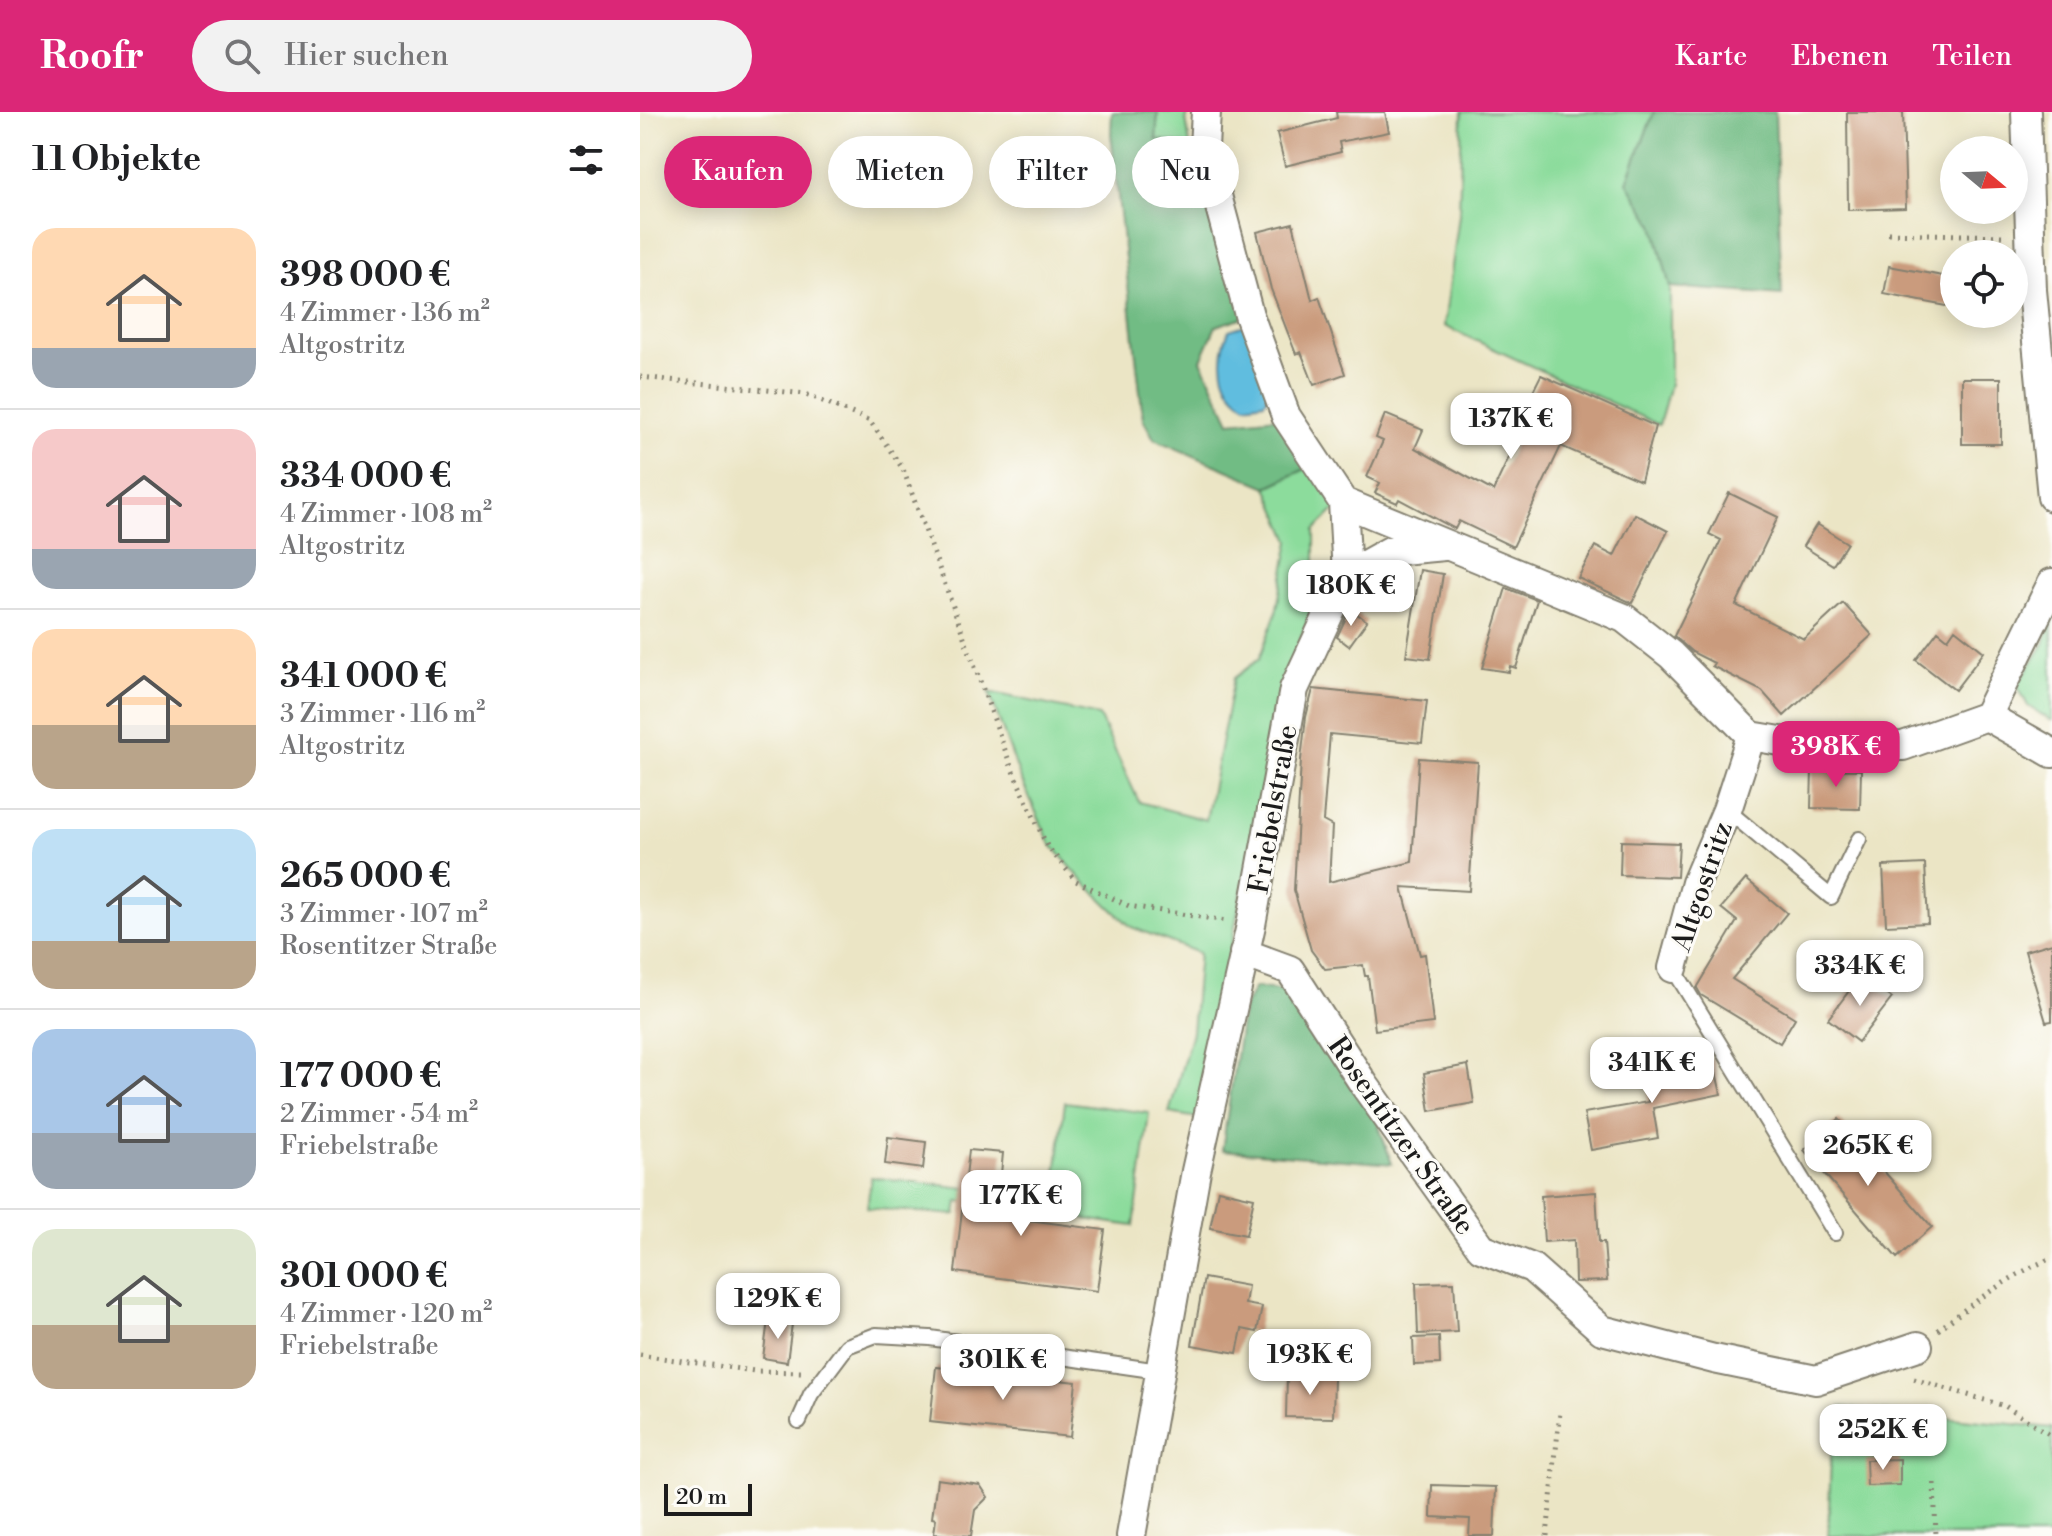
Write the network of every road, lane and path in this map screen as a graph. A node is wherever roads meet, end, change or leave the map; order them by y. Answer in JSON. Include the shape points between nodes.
{"nodes":[{"id":1,"x":1206,"y":112,"type":"edge"},
{"id":2,"x":2026,"y":112,"type":"edge"},
{"id":3,"x":1888,"y":233,"type":"dead end"},
{"id":4,"x":2030,"y":236,"type":"junction"},
{"id":5,"x":640,"y":377,"type":"edge"},
{"id":6,"x":2052,"y":497,"type":"edge"},
{"id":7,"x":1343,"y":502,"type":"junction"},
{"id":8,"x":1449,"y":546,"type":"junction"},
{"id":9,"x":1347,"y":575,"type":"junction"},
{"id":10,"x":2052,"y":583,"type":"edge"},
{"id":11,"x":1987,"y":716,"type":"junction"},
{"id":12,"x":1751,"y":736,"type":"junction"},
{"id":13,"x":2052,"y":753,"type":"edge"},
{"id":14,"x":1727,"y":810,"type":"junction"},
{"id":15,"x":1859,"y":839,"type":"dead end"},
{"id":16,"x":1251,"y":925,"type":"junction"},
{"id":17,"x":1244,"y":953,"type":"junction"},
{"id":18,"x":1673,"y":968,"type":"joint"},
{"id":19,"x":1835,"y":1233,"type":"dead end"},
{"id":20,"x":2052,"y":1258,"type":"edge"},
{"id":21,"x":1918,"y":1346,"type":"joint"},
{"id":22,"x":640,"y":1355,"type":"edge"},
{"id":23,"x":1864,"y":1364,"type":"junction"},
{"id":24,"x":1159,"y":1371,"type":"junction"},
{"id":25,"x":825,"y":1373,"type":"junction"},
{"id":26,"x":1560,"y":1412,"type":"dead end"},
{"id":27,"x":799,"y":1421,"type":"dead end"},
{"id":28,"x":2052,"y":1436,"type":"edge"},
{"id":29,"x":1934,"y":1483,"type":"dead end"},
{"id":30,"x":1131,"y":1536,"type":"edge"},
{"id":31,"x":1547,"y":1536,"type":"edge"},
{"id":32,"x":1936,"y":1536,"type":"edge"}],
"edges":[{"from":1,"to":7,"type":"street","via":[[1204,147],[1249,315],[1286,416]]},
{"from":2,"to":4,"type":"street"},
{"from":3,"to":4,"type":"path"},
{"from":4,"to":6,"type":"street"},
{"from":5,"to":16,"type":"path","via":[[806,394],[870,421],[903,469],[997,731],[1047,846],[1076,881],[1129,906]]},
{"from":7,"to":8,"type":"street"},
{"from":7,"to":9,"type":"street","name":"Friebelstraße"},
{"from":8,"to":9,"type":"street","via":[[1390,551]]},
{"from":8,"to":12,"type":"street","via":[[1624,618],[1671,655]]},
{"from":9,"to":16,"type":"street","name":"Friebelstraße","via":[[1294,689]]},
{"from":10,"to":11,"type":"street"},
{"from":11,"to":12,"type":"street","via":[[1903,746],[1816,747]]},
{"from":11,"to":13,"type":"street"},
{"from":12,"to":14,"type":"street","name":"Altgostritz"},
{"from":14,"to":15,"type":"lane","via":[[1831,897]]},
{"from":14,"to":18,"type":"street","name":"Altgostritz","via":[[1696,883]]},
{"from":16,"to":17,"type":"street","name":"Friebelstraße"},
{"from":17,"to":23,"type":"street","name":"Rosentitzer Straße","via":[[1290,970],[1481,1248],[1532,1268],[1602,1330],[1816,1380]]},
{"from":17,"to":24,"type":"street","name":"Friebelstraße"},
{"from":18,"to":19,"type":"lane","name":"Altgostritz"},
{"from":20,"to":21,"type":"path","via":[[1975,1301]]},
{"from":21,"to":23,"type":"street","name":"Rosentitzer Straße"},
{"from":22,"to":25,"type":"path","via":[[754,1371]]},
{"from":23,"to":28,"type":"path","via":[[2005,1406]]},
{"from":24,"to":25,"type":"lane","via":[[876,1335],[847,1346]]},
{"from":24,"to":30,"type":"street","name":"Friebelstraße"},
{"from":25,"to":27,"type":"lane"},
{"from":26,"to":31,"type":"path"},
{"from":29,"to":32,"type":"path"}]}
